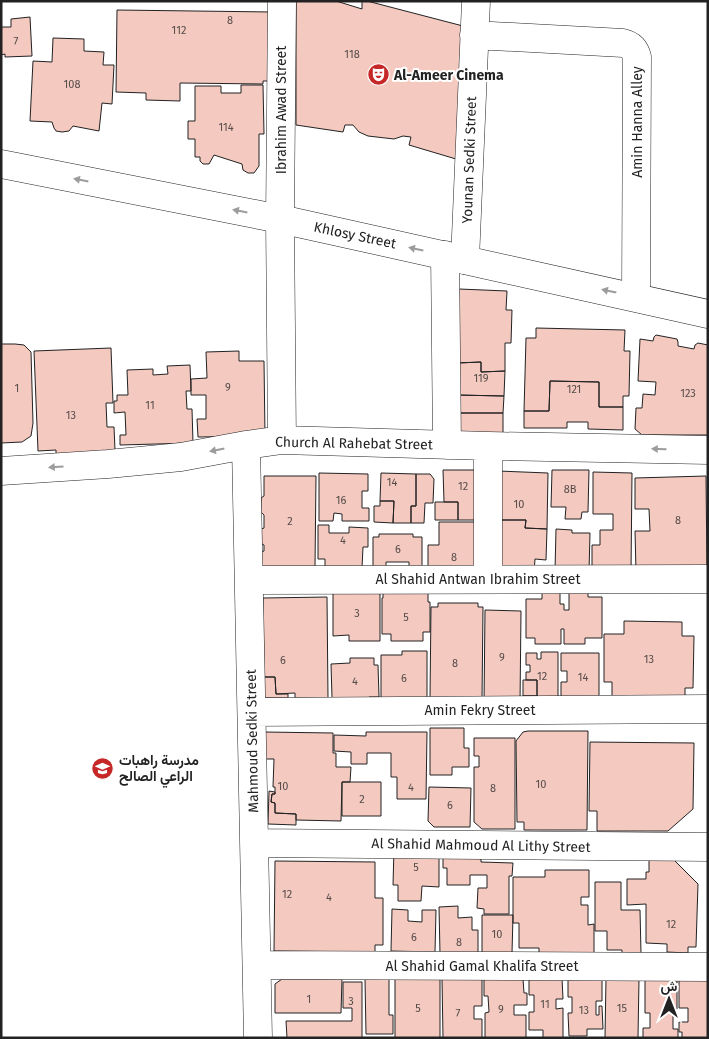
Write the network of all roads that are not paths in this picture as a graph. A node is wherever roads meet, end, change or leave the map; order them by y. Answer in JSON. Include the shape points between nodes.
{"nodes":[{"id":1,"x":282,"y":1,"type":"edge"},
{"id":2,"x":476,"y":1,"type":"edge"},
{"id":3,"x":474,"y":35,"type":"junction"},
{"id":4,"x":1,"y":164,"type":"edge"},
{"id":5,"x":280,"y":219,"type":"junction"},
{"id":6,"x":455,"y":257,"type":"junction"},
{"id":7,"x":636,"y":298,"type":"junction"},
{"id":8,"x":708,"y":314,"type":"edge"},
{"id":9,"x":282,"y":440,"type":"junction"},
{"id":10,"x":246,"y":445,"type":"junction"},
{"id":11,"x":447,"y":445,"type":"junction"},
{"id":12,"x":488,"y":446,"type":"junction"},
{"id":13,"x":708,"y":450,"type":"edge"},
{"id":14,"x":1,"y":471,"type":"edge"},
{"id":15,"x":488,"y":579,"type":"junction"},
{"id":16,"x":708,"y":579,"type":"edge"},
{"id":17,"x":249,"y":580,"type":"junction"},
{"id":18,"x":708,"y":709,"type":"edge"},
{"id":19,"x":252,"y":712,"type":"junction"},
{"id":20,"x":255,"y":843,"type":"junction"},
{"id":21,"x":708,"y":848,"type":"edge"},
{"id":22,"x":257,"y":964,"type":"junction"},
{"id":23,"x":708,"y":967,"type":"edge"},
{"id":24,"x":258,"y":1038,"type":"edge"}],
"edges":[{"from":1,"to":5,"type":"street","name":"Ibrahim Awad Street"},
{"from":2,"to":3,"type":"street","name":"Younan Sedki Street"},
{"from":3,"to":6,"type":"street","name":"Younan Sedki Street"},
{"from":3,"to":7,"type":"street","name":"Amin Hanna Alley","via":[[623,43],[636,52]]},
{"from":5,"to":4,"type":"street","name":"Khlosy Street","one_way":true},
{"from":6,"to":5,"type":"street","name":"Khlosy Street","one_way":true},
{"from":5,"to":9,"type":"street","name":"Ibrahim Awad Street"},
{"from":7,"to":6,"type":"street","name":"Khlosy Street","one_way":true},
{"from":6,"to":11,"type":"street","name":"Younan Sedki Street"},
{"from":7,"to":8,"type":"street","name":"Khlosy Street"},
{"from":9,"to":10,"type":"street","name":"Church Al Rahebat Street"},
{"from":9,"to":11,"type":"street","name":"Church Al Rahebat Street"},
{"from":10,"to":14,"type":"street","name":"Church Al Rahebat Street","one_way":true,"via":[[181,457]]},
{"from":10,"to":17,"type":"street","name":"Mahmoud Sedki Street"},
{"from":11,"to":12,"type":"street","name":"Church Al Rahebat Street"},
{"from":13,"to":12,"type":"street","name":"Church Al Rahebat Street","one_way":true},
{"from":12,"to":15,"type":"street"},
{"from":15,"to":16,"type":"street","name":"Al Shahid Antwan Ibrahim Street"},
{"from":15,"to":17,"type":"street","name":"Al Shahid Antwan Ibrahim Street"},
{"from":17,"to":19,"type":"street","name":"Mahmoud Sedki Street"},
{"from":18,"to":19,"type":"street","name":"Amin Fekry Street"},
{"from":19,"to":20,"type":"street","name":"Mahmoud Sedki Street"},
{"from":20,"to":21,"type":"street","name":"Al Shahid Mahmoud Al Lithy Street"},
{"from":20,"to":22,"type":"street","name":"Mahmoud Sedki Street"},
{"from":22,"to":23,"type":"street","name":"Al Shahid Gamal Khalifa Street"},
{"from":22,"to":24,"type":"street","name":"Mahmoud Sedki Street"}]}
